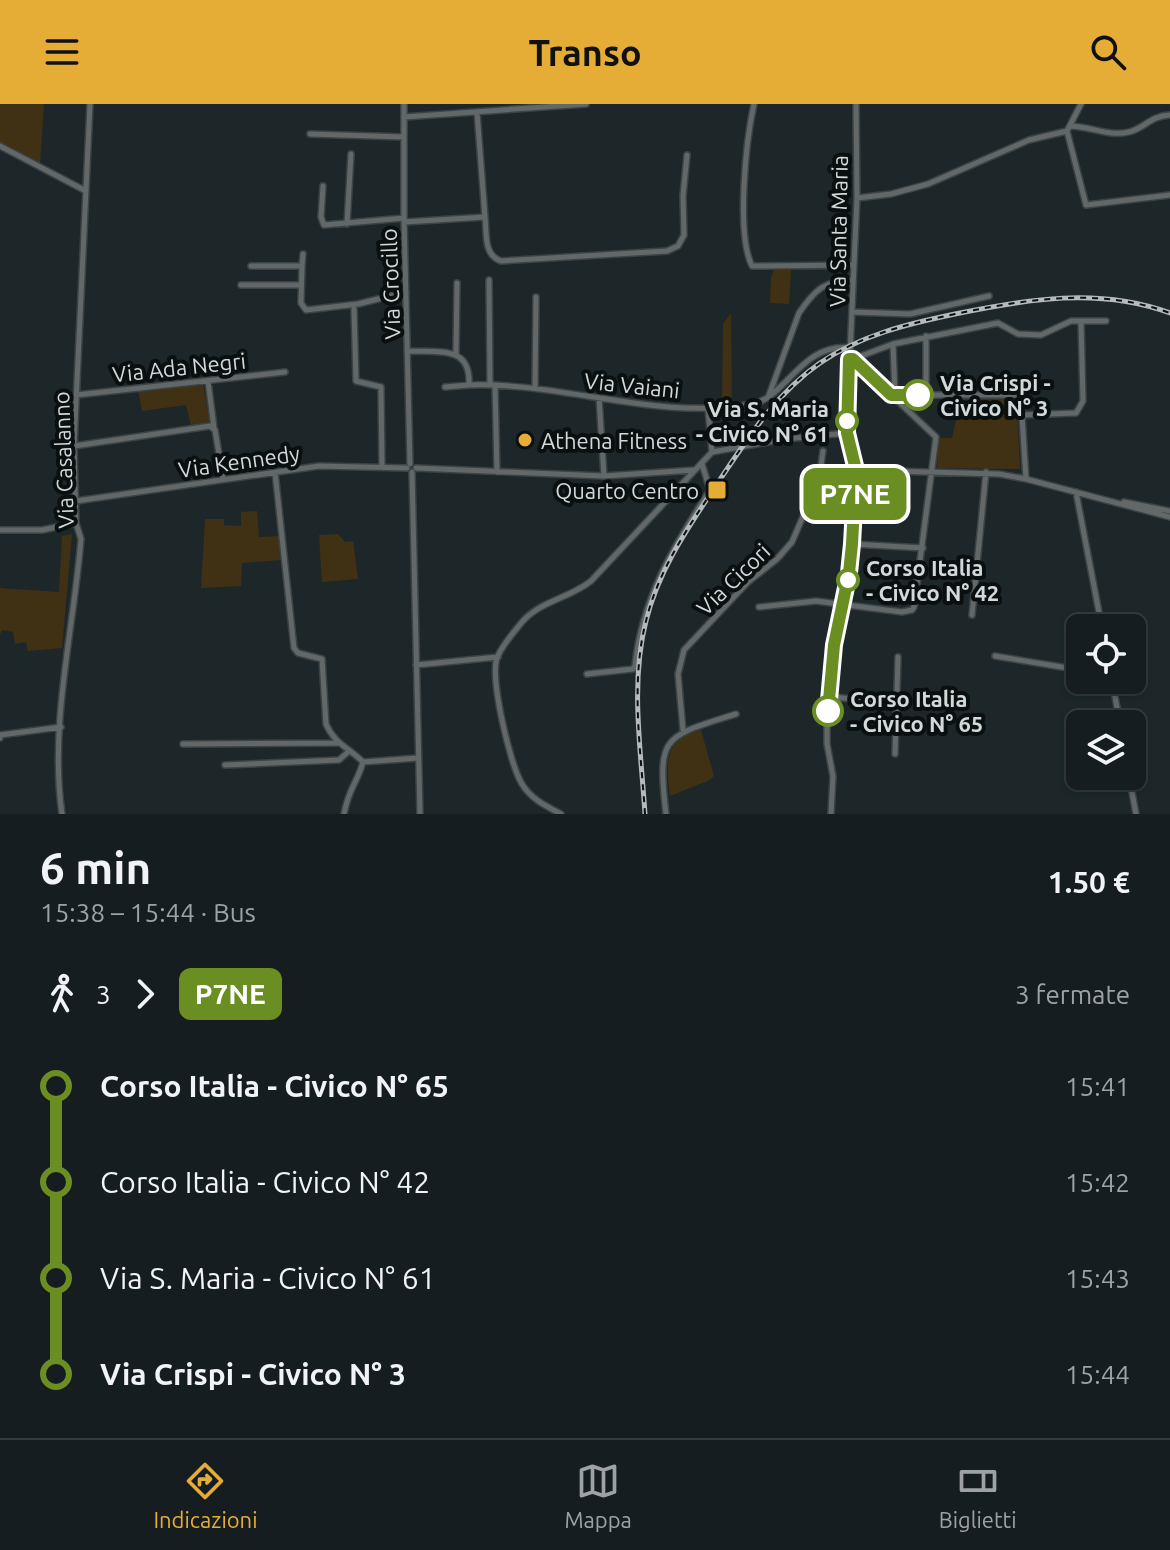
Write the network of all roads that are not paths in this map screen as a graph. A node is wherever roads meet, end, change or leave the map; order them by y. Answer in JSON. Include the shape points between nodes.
{"nodes":[{"id":1,"x":90,"y":104,"type":"edge"},
{"id":2,"x":404,"y":104,"type":"edge"},
{"id":3,"x":586,"y":104,"type":"edge"},
{"id":4,"x":754,"y":104,"type":"edge"},
{"id":5,"x":856,"y":104,"type":"edge"},
{"id":6,"x":1081,"y":104,"type":"edge"},
{"id":7,"x":477,"y":112,"type":"junction"},
{"id":8,"x":1170,"y":115,"type":"edge"},
{"id":9,"x":404,"y":117,"type":"junction"},
{"id":10,"x":1068,"y":128,"type":"junction"},
{"id":11,"x":310,"y":134,"type":"dead end"},
{"id":12,"x":404,"y":137,"type":"junction"},
{"id":13,"x":0,"y":146,"type":"edge"},
{"id":14,"x":351,"y":154,"type":"dead end"},
{"id":15,"x":687,"y":155,"type":"dead end"},
{"id":16,"x":323,"y":186,"type":"dead end"},
{"id":17,"x":84,"y":190,"type":"junction"},
{"id":18,"x":1170,"y":195,"type":"edge"},
{"id":19,"x":857,"y":198,"type":"junction"},
{"id":20,"x":485,"y":217,"type":"junction"},
{"id":21,"x":404,"y":220,"type":"junction"},
{"id":22,"x":347,"y":224,"type":"junction"},
{"id":23,"x":303,"y":254,"type":"dead end"},
{"id":24,"x":853,"y":265,"type":"junction"},
{"id":25,"x":251,"y":266,"type":"dead end"},
{"id":26,"x":302,"y":266,"type":"junction"},
{"id":27,"x":489,"y":280,"type":"dead end"},
{"id":28,"x":853,"y":280,"type":"junction"},
{"id":29,"x":457,"y":283,"type":"dead end"},
{"id":30,"x":241,"y":285,"type":"dead end"},
{"id":31,"x":301,"y":285,"type":"junction"},
{"id":32,"x":406,"y":292,"type":"junction"},
{"id":33,"x":989,"y":296,"type":"dead end"},
{"id":34,"x":536,"y":297,"type":"dead end"},
{"id":35,"x":354,"y":309,"type":"dead end"},
{"id":36,"x":852,"y":312,"type":"junction"},
{"id":37,"x":1081,"y":321,"type":"junction"},
{"id":38,"x":1106,"y":321,"type":"dead end"},
{"id":39,"x":926,"y":336,"type":"junction"},
{"id":40,"x":893,"y":344,"type":"junction"},
{"id":41,"x":850,"y":348,"type":"junction"},
{"id":42,"x":407,"y":351,"type":"junction"},
{"id":43,"x":456,"y":354,"type":"junction"},
{"id":44,"x":851,"y":359,"type":"junction"},
{"id":45,"x":285,"y":372,"type":"dead end"},
{"id":46,"x":208,"y":381,"type":"junction"},
{"id":47,"x":493,"y":384,"type":"junction"},
{"id":48,"x":469,"y":385,"type":"junction"},
{"id":49,"x":445,"y":387,"type":"dead end"},
{"id":50,"x":535,"y":389,"type":"junction"},
{"id":51,"x":75,"y":395,"type":"junction"},
{"id":52,"x":893,"y":395,"type":"junction"},
{"id":53,"x":926,"y":395,"type":"junction"},
{"id":54,"x":768,"y":396,"type":"junction"},
{"id":55,"x":599,"y":398,"type":"junction"},
{"id":56,"x":708,"y":409,"type":"junction"},
{"id":57,"x":1022,"y":415,"type":"junction"},
{"id":58,"x":213,"y":427,"type":"junction"},
{"id":59,"x":847,"y":433,"type":"junction"},
{"id":60,"x":74,"y":446,"type":"junction"},
{"id":61,"x":823,"y":451,"type":"dead end"},
{"id":62,"x":712,"y":452,"type":"junction"},
{"id":63,"x":702,"y":464,"type":"junction"},
{"id":64,"x":382,"y":467,"type":"junction"},
{"id":65,"x":411,"y":468,"type":"junction"},
{"id":66,"x":696,"y":470,"type":"junction"},
{"id":67,"x":856,"y":470,"type":"junction"},
{"id":68,"x":275,"y":472,"type":"junction"},
{"id":69,"x":497,"y":472,"type":"junction"},
{"id":70,"x":933,"y":472,"type":"junction"},
{"id":71,"x":986,"y":472,"type":"junction"},
{"id":72,"x":604,"y":476,"type":"junction"},
{"id":73,"x":223,"y":478,"type":"junction"},
{"id":74,"x":819,"y":479,"type":"junction"},
{"id":75,"x":850,"y":479,"type":"dead end"},
{"id":76,"x":1026,"y":479,"type":"junction"},
{"id":77,"x":1076,"y":492,"type":"junction"},
{"id":78,"x":76,"y":501,"type":"junction"},
{"id":79,"x":1170,"y":514,"type":"edge"},
{"id":80,"x":76,"y":523,"type":"junction"},
{"id":81,"x":0,"y":530,"type":"edge"},
{"id":82,"x":852,"y":544,"type":"junction"},
{"id":83,"x":923,"y":548,"type":"junction"},
{"id":84,"x":842,"y":605,"type":"junction"},
{"id":85,"x":759,"y":607,"type":"dead end"},
{"id":86,"x":1099,"y":614,"type":"edge"},
{"id":87,"x":972,"y":615,"type":"dead end"},
{"id":88,"x":995,"y":656,"type":"dead end"},
{"id":89,"x":498,"y":657,"type":"junction"},
{"id":90,"x":898,"y":657,"type":"dead end"},
{"id":91,"x":416,"y":665,"type":"junction"},
{"id":92,"x":1066,"y":668,"type":"edge"},
{"id":93,"x":587,"y":674,"type":"dead end"},
{"id":94,"x":829,"y":697,"type":"junction"},
{"id":95,"x":898,"y":702,"type":"junction"},
{"id":96,"x":736,"y":714,"type":"dead end"},
{"id":97,"x":61,"y":727,"type":"junction"},
{"id":98,"x":683,"y":730,"type":"junction"},
{"id":99,"x":0,"y":738,"type":"edge"},
{"id":100,"x":338,"y":743,"type":"junction"},
{"id":101,"x":183,"y":744,"type":"dead end"},
{"id":102,"x":348,"y":751,"type":"junction"},
{"id":103,"x":895,"y":754,"type":"dead end"},
{"id":104,"x":418,"y":758,"type":"junction"},
{"id":105,"x":363,"y":762,"type":"junction"},
{"id":106,"x":225,"y":765,"type":"dead end"},
{"id":107,"x":1132,"y":790,"type":"edge"},
{"id":108,"x":62,"y":814,"type":"edge"},
{"id":109,"x":344,"y":814,"type":"edge"},
{"id":110,"x":420,"y":814,"type":"edge"},
{"id":111,"x":560,"y":814,"type":"edge"},
{"id":112,"x":666,"y":814,"type":"edge"},
{"id":113,"x":831,"y":814,"type":"edge"},
{"id":114,"x":1136,"y":814,"type":"edge"}],
"edges":[{"from":1,"to":17,"type":"street","name":"Via Casalanno"},
{"from":2,"to":9,"type":"street","name":"Via Crocillo"},
{"from":3,"to":7,"type":"street"},
{"from":4,"to":24,"type":"street","via":[[745,204],[752,266]]},
{"from":5,"to":19,"type":"street","name":"Via Santa Maria"},
{"from":6,"to":10,"type":"street"},
{"from":7,"to":9,"type":"street"},
{"from":7,"to":20,"type":"street"},
{"from":8,"to":10,"type":"street","via":[[1156,116],[1124,133]]},
{"from":9,"to":12,"type":"street","name":"Via Crocillo"},
{"from":10,"to":18,"type":"street","via":[[1086,205]]},
{"from":10,"to":19,"type":"street","via":[[928,184]]},
{"from":11,"to":12,"type":"street"},
{"from":12,"to":21,"type":"street","name":"Via Crocillo"},
{"from":13,"to":17,"type":"street"},
{"from":14,"to":22,"type":"street"},
{"from":15,"to":20,"type":"street","via":[[684,235],[667,251],[498,260],[489,252]]},
{"from":16,"to":22,"type":"street","via":[[322,223]]},
{"from":17,"to":51,"type":"street","name":"Via Casalanno"},
{"from":19,"to":24,"type":"street","name":"Via Santa Maria"},
{"from":20,"to":21,"type":"street"},
{"from":21,"to":22,"type":"street"},
{"from":21,"to":32,"type":"street","name":"Via Crocillo"},
{"from":23,"to":26,"type":"street"},
{"from":24,"to":28,"type":"street","name":"Via Santa Maria"},
{"from":25,"to":26,"type":"street"},
{"from":26,"to":31,"type":"street"},
{"from":27,"to":47,"type":"street"},
{"from":28,"to":36,"type":"street","name":"Via Santa Maria"},
{"from":28,"to":54,"type":"street","via":[[838,280],[816,291],[799,313]]},
{"from":29,"to":43,"type":"street"},
{"from":30,"to":31,"type":"street"},
{"from":31,"to":32,"type":"street","via":[[306,310]]},
{"from":32,"to":42,"type":"street","name":"Via Crocillo"},
{"from":33,"to":36,"type":"street","via":[[910,314]]},
{"from":34,"to":50,"type":"street"},
{"from":35,"to":64,"type":"street","via":[[356,381],[381,387]]},
{"from":36,"to":41,"type":"street","name":"Via Santa Maria"},
{"from":37,"to":38,"type":"street"},
{"from":37,"to":39,"type":"street","via":[[1041,335],[1018,334],[998,323]]},
{"from":37,"to":57,"type":"street","via":[[1083,401],[1076,413]]},
{"from":39,"to":40,"type":"street"},
{"from":39,"to":53,"type":"street"},
{"from":40,"to":44,"type":"street"},
{"from":40,"to":52,"type":"street"},
{"from":41,"to":44,"type":"street","name":"Via Santa Maria"},
{"from":41,"to":54,"type":"street","name":"Via Vaiani","via":[[815,356]]},
{"from":42,"to":43,"type":"street"},
{"from":42,"to":65,"type":"street","name":"Via Crocillo"},
{"from":43,"to":48,"type":"street","via":[[469,366]]},
{"from":44,"to":52,"type":"street"},
{"from":44,"to":59,"type":"street","name":"Via Santa Maria"},
{"from":45,"to":46,"type":"street","name":"Via Ada Negri"},
{"from":46,"to":51,"type":"street","name":"Via Ada Negri"},
{"from":46,"to":58,"type":"street"},
{"from":47,"to":48,"type":"street","name":"Via Vaiani"},
{"from":47,"to":50,"type":"street","name":"Via Vaiani"},
{"from":47,"to":69,"type":"street"},
{"from":48,"to":49,"type":"street","name":"Via Vaiani"},
{"from":50,"to":55,"type":"street","name":"Via Vaiani"},
{"from":51,"to":60,"type":"street","name":"Via Casalanno"},
{"from":52,"to":53,"type":"street"},
{"from":52,"to":70,"type":"street","via":[[936,437]]},
{"from":53,"to":57,"type":"street","via":[[1013,394],[1021,400]]},
{"from":54,"to":56,"type":"street","name":"Via Vaiani","via":[[752,404]]},
{"from":55,"to":56,"type":"street","name":"Via Vaiani"},
{"from":55,"to":72,"type":"street"},
{"from":56,"to":62,"type":"street"},
{"from":57,"to":76,"type":"street"},
{"from":58,"to":60,"type":"street"},
{"from":58,"to":73,"type":"street"},
{"from":59,"to":62,"type":"street"},
{"from":59,"to":67,"type":"street","name":"Via Santa Maria"},
{"from":60,"to":78,"type":"street","name":"Via Casalanno"},
{"from":61,"to":74,"type":"street","name":"Via Cicori"},
{"from":62,"to":63,"type":"street"},
{"from":63,"to":66,"type":"street"},
{"from":63,"to":93,"type":"street","via":[[710,490],[658,577],[635,666]]},
{"from":64,"to":65,"type":"street","name":"Via Kennedy"},
{"from":64,"to":68,"type":"street","name":"Via Kennedy"},
{"from":65,"to":69,"type":"street","name":"Via Kennedy"},
{"from":65,"to":91,"type":"street","name":"Via Crocillo"},
{"from":66,"to":72,"type":"street","name":"Via Kennedy"},
{"from":66,"to":89,"type":"street","via":[[591,581],[530,613]]},
{"from":67,"to":70,"type":"street"},
{"from":67,"to":82,"type":"street","name":"Via Santa Maria"},
{"from":68,"to":73,"type":"street","name":"Via Kennedy"},
{"from":68,"to":100,"type":"street","via":[[294,648],[322,659],[326,724]]},
{"from":69,"to":72,"type":"street","name":"Via Kennedy"},
{"from":70,"to":71,"type":"street"},
{"from":70,"to":83,"type":"street"},
{"from":71,"to":76,"type":"street"},
{"from":71,"to":87,"type":"street"},
{"from":73,"to":78,"type":"street","name":"Via Kennedy"},
{"from":74,"to":75,"type":"street"},
{"from":74,"to":98,"type":"street","name":"Via Cicori","via":[[788,547],[684,650],[678,674]]},
{"from":76,"to":77,"type":"street"},
{"from":77,"to":79,"type":"street"},
{"from":77,"to":86,"type":"street"},
{"from":78,"to":80,"type":"street","name":"Via Casalanno"},
{"from":80,"to":81,"type":"street"},
{"from":80,"to":97,"type":"street","name":"Via Casalanno","via":[[81,539]]},
{"from":82,"to":83,"type":"street"},
{"from":82,"to":84,"type":"street","name":"Via Santa Maria"},
{"from":83,"to":84,"type":"street","via":[[912,610]]},
{"from":84,"to":85,"type":"street","via":[[816,601]]},
{"from":84,"to":94,"type":"street","name":"Via Santa Maria"},
{"from":88,"to":92,"type":"street"},
{"from":89,"to":91,"type":"street"},
{"from":89,"to":111,"type":"street","via":[[497,694],[519,779],[534,798]]},
{"from":90,"to":95,"type":"street"},
{"from":91,"to":104,"type":"street","name":"Via Crocillo"},
{"from":94,"to":95,"type":"street"},
{"from":94,"to":113,"type":"street","name":"Via Santa Maria"},
{"from":95,"to":103,"type":"street"},
{"from":96,"to":98,"type":"street"},
{"from":97,"to":99,"type":"street"},
{"from":97,"to":108,"type":"street","name":"Via Casalanno"},
{"from":98,"to":112,"type":"street","via":[[664,754]]},
{"from":100,"to":101,"type":"street"},
{"from":100,"to":102,"type":"street"},
{"from":102,"to":105,"type":"street"},
{"from":102,"to":106,"type":"street","via":[[339,760]]},
{"from":104,"to":105,"type":"street"},
{"from":104,"to":110,"type":"street","name":"Via Crocillo"},
{"from":105,"to":109,"type":"street"},
{"from":107,"to":114,"type":"street"}]}
